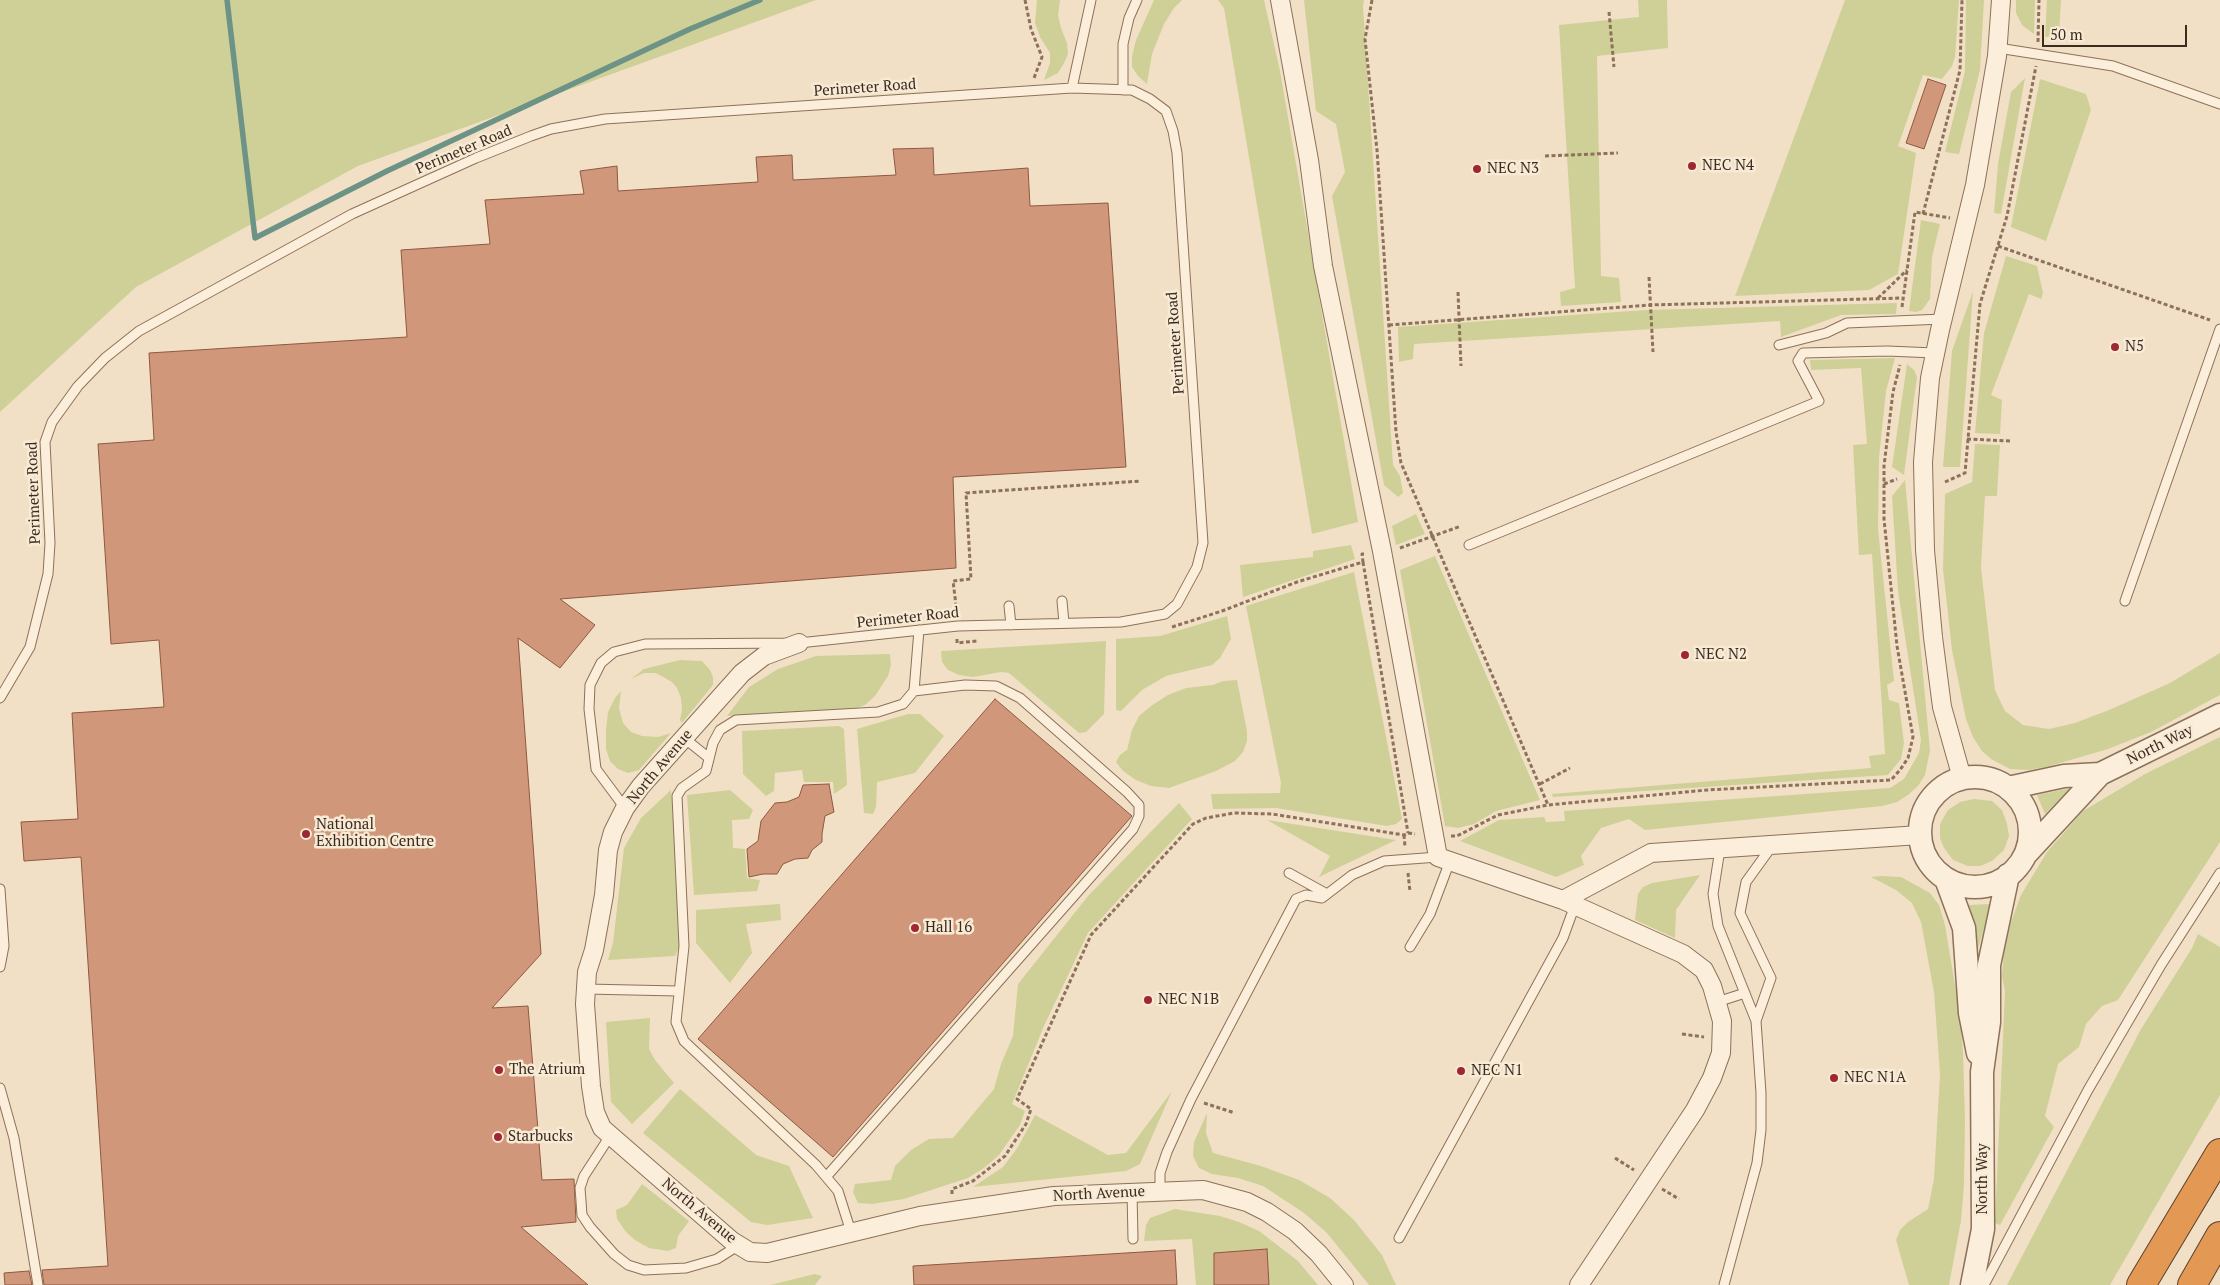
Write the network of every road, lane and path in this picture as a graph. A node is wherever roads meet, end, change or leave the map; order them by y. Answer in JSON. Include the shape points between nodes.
{"nodes":[{"id":1,"x":1025,"y":0,"type":"edge"},
{"id":2,"x":1090,"y":0,"type":"edge"},
{"id":3,"x":1137,"y":0,"type":"edge"},
{"id":4,"x":1280,"y":0,"type":"edge"},
{"id":5,"x":1372,"y":0,"type":"edge"},
{"id":6,"x":1962,"y":0,"type":"edge"},
{"id":7,"x":2001,"y":0,"type":"edge"},
{"id":8,"x":2040,"y":0,"type":"edge"},
{"id":9,"x":1609,"y":12,"type":"dead end"},
{"id":10,"x":1998,"y":48,"type":"junction"},
{"id":11,"x":2038,"y":54,"type":"junction"},
{"id":12,"x":1614,"y":68,"type":"dead end"},
{"id":13,"x":1072,"y":88,"type":"junction"},
{"id":14,"x":1123,"y":90,"type":"junction"},
{"id":15,"x":1030,"y":92,"type":"junction"},
{"id":16,"x":2220,"y":104,"type":"edge"},
{"id":17,"x":1618,"y":154,"type":"dead end"},
{"id":18,"x":1545,"y":156,"type":"dead end"},
{"id":19,"x":1923,"y":214,"type":"junction"},
{"id":20,"x":1966,"y":220,"type":"junction"},
{"id":21,"x":1998,"y":246,"type":"junction"},
{"id":22,"x":1907,"y":270,"type":"junction"},
{"id":23,"x":1649,"y":277,"type":"dead end"},
{"id":24,"x":1458,"y":292,"type":"dead end"},
{"id":25,"x":1903,"y":298,"type":"junction"},
{"id":26,"x":1877,"y":299,"type":"junction"},
{"id":27,"x":1650,"y":305,"type":"junction"},
{"id":28,"x":1459,"y":319,"type":"junction"},
{"id":29,"x":1943,"y":319,"type":"junction"},
{"id":30,"x":2211,"y":320,"type":"dead end"},
{"id":31,"x":1901,"y":321,"type":"junction"},
{"id":32,"x":1389,"y":325,"type":"junction"},
{"id":33,"x":2220,"y":329,"type":"edge"},
{"id":34,"x":1779,"y":345,"type":"dead end"},
{"id":35,"x":1653,"y":352,"type":"dead end"},
{"id":36,"x":1903,"y":352,"type":"junction"},
{"id":37,"x":1935,"y":353,"type":"junction"},
{"id":38,"x":1461,"y":366,"type":"dead end"},
{"id":39,"x":1967,"y":439,"type":"junction"},
{"id":40,"x":2010,"y":441,"type":"dead end"},
{"id":41,"x":1897,"y":479,"type":"dead end"},
{"id":42,"x":1141,"y":480,"type":"dead end"},
{"id":43,"x":1945,"y":482,"type":"dead end"},
{"id":44,"x":1884,"y":484,"type":"junction"},
{"id":45,"x":1460,"y":526,"type":"dead end"},
{"id":46,"x":1432,"y":537,"type":"junction"},
{"id":47,"x":1470,"y":545,"type":"dead end"},
{"id":48,"x":1382,"y":551,"type":"junction"},
{"id":49,"x":1363,"y":562,"type":"junction"},
{"id":50,"x":1062,"y":600,"type":"dead end"},
{"id":51,"x":2125,"y":601,"type":"dead end"},
{"id":52,"x":1009,"y":606,"type":"dead end"},
{"id":53,"x":1064,"y":623,"type":"junction"},
{"id":54,"x":1010,"y":624,"type":"junction"},
{"id":55,"x":958,"y":626,"type":"junction"},
{"id":56,"x":1168,"y":628,"type":"dead end"},
{"id":57,"x":919,"y":630,"type":"junction"},
{"id":58,"x":986,"y":641,"type":"dead end"},
{"id":59,"x":799,"y":643,"type":"junction"},
{"id":60,"x":3,"y":688,"type":"edge"},
{"id":61,"x":914,"y":690,"type":"junction"},
{"id":62,"x":0,"y":698,"type":"edge"},
{"id":63,"x":2220,"y":715,"type":"edge"},
{"id":64,"x":684,"y":738,"type":"junction"},
{"id":65,"x":709,"y":758,"type":"junction"},
{"id":66,"x":1570,"y":768,"type":"dead end"},
{"id":67,"x":2100,"y":774,"type":"junction"},
{"id":68,"x":1962,"y":778,"type":"junction"},
{"id":69,"x":1540,"y":784,"type":"junction"},
{"id":70,"x":2008,"y":788,"type":"junction"},
{"id":71,"x":1548,"y":805,"type":"junction"},
{"id":72,"x":625,"y":808,"type":"junction"},
{"id":73,"x":1408,"y":833,"type":"junction"},
{"id":74,"x":1920,"y":835,"type":"junction"},
{"id":75,"x":1433,"y":837,"type":"junction"},
{"id":76,"x":1772,"y":846,"type":"junction"},
{"id":77,"x":1720,"y":849,"type":"junction"},
{"id":78,"x":2024,"y":856,"type":"junction"},
{"id":79,"x":1444,"y":859,"type":"junction"},
{"id":80,"x":1289,"y":873,"type":"dead end"},
{"id":81,"x":2220,"y":873,"type":"edge"},
{"id":82,"x":2008,"y":876,"type":"junction"},
{"id":83,"x":1946,"y":879,"type":"junction"},
{"id":84,"x":0,"y":889,"type":"edge"},
{"id":85,"x":1327,"y":894,"type":"junction"},
{"id":86,"x":1569,"y":902,"type":"junction"},
{"id":87,"x":1410,"y":947,"type":"dead end"},
{"id":88,"x":0,"y":967,"type":"edge"},
{"id":89,"x":586,"y":989,"type":"junction"},
{"id":90,"x":678,"y":991,"type":"junction"},
{"id":91,"x":1745,"y":994,"type":"junction"},
{"id":92,"x":1717,"y":1002,"type":"junction"},
{"id":93,"x":1756,"y":1021,"type":"junction"},
{"id":94,"x":1982,"y":1072,"type":"junction"},
{"id":95,"x":0,"y":1088,"type":"edge"},
{"id":96,"x":1191,"y":1099,"type":"junction"},
{"id":97,"x":1235,"y":1113,"type":"dead end"},
{"id":98,"x":610,"y":1136,"type":"junction"},
{"id":99,"x":2220,"y":1153,"type":"edge"},
{"id":100,"x":826,"y":1177,"type":"junction"},
{"id":101,"x":1160,"y":1191,"type":"junction"},
{"id":102,"x":1132,"y":1192,"type":"junction"},
{"id":103,"x":953,"y":1211,"type":"junction"},
{"id":104,"x":851,"y":1232,"type":"junction"},
{"id":105,"x":2220,"y":1236,"type":"edge"},
{"id":106,"x":1399,"y":1238,"type":"dead end"},
{"id":107,"x":1133,"y":1239,"type":"dead end"},
{"id":108,"x":739,"y":1245,"type":"junction"},
{"id":109,"x":38,"y":1285,"type":"edge"},
{"id":110,"x":1344,"y":1285,"type":"edge"},
{"id":111,"x":1579,"y":1285,"type":"edge"},
{"id":112,"x":1724,"y":1285,"type":"edge"},
{"id":113,"x":1972,"y":1285,"type":"edge"},
{"id":114,"x":1984,"y":1285,"type":"edge"},
{"id":115,"x":2141,"y":1285,"type":"edge"},
{"id":116,"x":2192,"y":1285,"type":"edge"}],
"edges":[{"from":1,"to":15,"type":"path","via":[[1031,29],[1042,57]]},
{"from":2,"to":13,"type":"lane"},
{"from":3,"to":14,"type":"lane","via":[[1123,44]]},
{"from":4,"to":48,"type":"street","via":[[1309,160],[1323,266]]},
{"from":5,"to":32,"type":"path","via":[[1365,39],[1377,150]]},
{"from":6,"to":19,"type":"path","via":[[1960,70]]},
{"from":7,"to":10,"type":"street"},
{"from":8,"to":11,"type":"path"},
{"from":9,"to":12,"type":"path"},
{"from":10,"to":11,"type":"lane"},
{"from":10,"to":20,"type":"street"},
{"from":11,"to":16,"type":"lane","via":[[2113,66]]},
{"from":11,"to":21,"type":"path","via":[[2007,216]]},
{"from":13,"to":14,"type":"lane","name":"Perimeter Road"},
{"from":13,"to":15,"type":"lane","name":"Perimeter Road"},
{"from":14,"to":53,"type":"lane","name":"Perimeter Road","via":[[1132,90],[1166,111],[1177,153],[1203,543],[1187,589],[1165,614],[1121,622]]},
{"from":15,"to":60,"type":"lane","name":"Perimeter Road","via":[[605,119],[551,129],[476,158],[352,214],[139,331],[104,358],[78,386],[47,432],[48,574],[30,647],[18,670]]},
{"from":17,"to":18,"type":"path"},
{"from":19,"to":20,"type":"path"},
{"from":19,"to":22,"type":"path","via":[[1915,212]]},
{"from":20,"to":29,"type":"street"},
{"from":21,"to":30,"type":"path"},
{"from":21,"to":39,"type":"path","via":[[1980,304]]},
{"from":22,"to":25,"type":"path"},
{"from":22,"to":26,"type":"path"},
{"from":23,"to":27,"type":"path"},
{"from":24,"to":28,"type":"path"},
{"from":25,"to":26,"type":"path"},
{"from":25,"to":31,"type":"path"},
{"from":26,"to":27,"type":"path"},
{"from":27,"to":28,"type":"path"},
{"from":27,"to":35,"type":"path"},
{"from":28,"to":32,"type":"path"},
{"from":28,"to":38,"type":"path"},
{"from":29,"to":31,"type":"lane"},
{"from":29,"to":37,"type":"street"},
{"from":31,"to":34,"type":"lane","via":[[1847,324]]},
{"from":32,"to":46,"type":"path","via":[[1401,463]]},
{"from":33,"to":51,"type":"lane"},
{"from":36,"to":37,"type":"lane"},
{"from":36,"to":44,"type":"path","via":[[1890,413]]},
{"from":36,"to":47,"type":"lane","via":[[1803,354],[1798,361],[1819,401]]},
{"from":37,"to":68,"type":"street","via":[[1923,462],[1925,550],[1942,707]]},
{"from":39,"to":40,"type":"path"},
{"from":39,"to":43,"type":"path","via":[[1965,473]]},
{"from":41,"to":44,"type":"path"},
{"from":42,"to":55,"type":"path","via":[[966,493],[971,579],[953,581]]},
{"from":44,"to":71,"type":"path","via":[[1884,519],[1897,646],[1913,737],[1908,758],[1891,780],[1708,790]]},
{"from":45,"to":46,"type":"path"},
{"from":46,"to":48,"type":"path","via":[[1404,548]]},
{"from":46,"to":69,"type":"path"},
{"from":48,"to":49,"type":"path","via":[[1362,554]]},
{"from":48,"to":75,"type":"street"},
{"from":49,"to":56,"type":"path"},
{"from":49,"to":73,"type":"path"},
{"from":50,"to":53,"type":"lane"},
{"from":52,"to":54,"type":"lane"},
{"from":53,"to":54,"type":"lane","name":"Perimeter Road"},
{"from":54,"to":55,"type":"lane","name":"Perimeter Road"},
{"from":55,"to":57,"type":"lane","name":"Perimeter Road"},
{"from":55,"to":58,"type":"path","via":[[957,643]]},
{"from":57,"to":59,"type":"lane","name":"Perimeter Road"},
{"from":57,"to":61,"type":"lane"},
{"from":59,"to":64,"type":"street","name":"North Avenue","via":[[764,656],[742,673]]},
{"from":59,"to":72,"type":"lane","name":"Perimeter Road","via":[[645,644],[614,652],[601,663],[590,685],[589,709],[596,769]]},
{"from":60,"to":62,"type":"lane","name":"Perimeter Road"},
{"from":61,"to":65,"type":"lane","via":[[903,704],[878,712],[736,720],[720,730]]},
{"from":61,"to":100,"type":"lane","via":[[996,686],[1020,698],[1127,792],[1139,806],[1139,816],[1133,829]]},
{"from":63,"to":67,"type":"street","name":"North Way"},
{"from":64,"to":65,"type":"lane"},
{"from":64,"to":72,"type":"street","name":"North Avenue"},
{"from":65,"to":90,"type":"lane","via":[[706,771],[682,788],[677,796],[684,946]]},
{"from":66,"to":69,"type":"path"},
{"from":67,"to":70,"type":"street","name":"North Way","via":[[2064,776]]},
{"from":67,"to":78,"type":"street","name":"North Way"},
{"from":68,"to":70,"type":"street","via":[[1986,778]]},
{"from":68,"to":74,"type":"street","via":[[1950,782],[1930,799],[1924,810]]},
{"from":69,"to":71,"type":"path"},
{"from":70,"to":78,"type":"street","via":[[2026,812],[2029,841]]},
{"from":71,"to":75,"type":"path","via":[[1498,815],[1456,836]]},
{"from":72,"to":89,"type":"street","name":"North Avenue","via":[[608,850],[604,895]]},
{"from":73,"to":75,"type":"path"},
{"from":73,"to":103,"type":"path","via":[[1404,835],[1272,814],[1234,813],[1193,824],[1091,935],[1017,1099],[1031,1109],[1026,1124],[1005,1156],[973,1181],[952,1190]]},
{"from":74,"to":76,"type":"street"},
{"from":74,"to":83,"type":"street","via":[[1923,852],[1932,867]]},
{"from":75,"to":79,"type":"street"},
{"from":76,"to":77,"type":"street"},
{"from":76,"to":93,"type":"lane","via":[[1746,882],[1740,913],[1771,978]]},
{"from":77,"to":86,"type":"street","via":[[1651,853]]},
{"from":77,"to":91,"type":"lane","via":[[1713,894],[1718,926]]},
{"from":78,"to":82,"type":"street"},
{"from":79,"to":85,"type":"lane","via":[[1384,861],[1352,876]]},
{"from":79,"to":86,"type":"street"},
{"from":79,"to":87,"type":"lane","via":[[1430,914]]},
{"from":80,"to":85,"type":"lane"},
{"from":81,"to":114,"type":"lane","via":[[2161,965],[2088,1090]]},
{"from":82,"to":83,"type":"street","via":[[1988,885],[1966,886]]},
{"from":82,"to":94,"type":"street","name":"North Way","via":[[1990,965],[1989,1022]]},
{"from":83,"to":94,"type":"street","name":"North Way","via":[[1964,928],[1970,1013]]},
{"from":84,"to":88,"type":"lane","via":[[4,946]]},
{"from":85,"to":96,"type":"lane","via":[[1322,898],[1306,895],[1296,899]]},
{"from":86,"to":92,"type":"street","via":[[1683,954],[1704,970]]},
{"from":86,"to":106,"type":"lane","via":[[1563,938]]},
{"from":89,"to":90,"type":"lane"},
{"from":89,"to":98,"type":"street","name":"North Avenue","via":[[595,1112],[602,1128]]},
{"from":90,"to":100,"type":"lane","via":[[676,1022],[684,1041]]},
{"from":91,"to":92,"type":"lane"},
{"from":91,"to":93,"type":"lane"},
{"from":92,"to":111,"type":"street","via":[[1722,1022],[1721,1053],[1712,1078],[1695,1110]]},
{"from":93,"to":112,"type":"lane","via":[[1761,1130],[1757,1163]]},
{"from":94,"to":113,"type":"street","name":"North Way","via":[[1983,1229]]},
{"from":95,"to":109,"type":"lane","via":[[14,1138]]},
{"from":96,"to":97,"type":"path"},
{"from":96,"to":101,"type":"lane","via":[[1167,1152],[1160,1173]]},
{"from":98,"to":108,"type":"street","name":"North Avenue"},
{"from":98,"to":108,"type":"lane","via":[[584,1176],[580,1201],[582,1215],[614,1254],[628,1265],[644,1270],[678,1269],[717,1259]]},
{"from":99,"to":115,"type":"highway"},
{"from":100,"to":104,"type":"lane","via":[[838,1190]]},
{"from":101,"to":102,"type":"street","name":"North Avenue"},
{"from":101,"to":110,"type":"street","name":"North Avenue","via":[[1203,1190],[1248,1202],[1295,1231]]},
{"from":102,"to":103,"type":"street","name":"North Avenue","via":[[1054,1196]]},
{"from":102,"to":107,"type":"lane"},
{"from":103,"to":104,"type":"street","name":"North Avenue"},
{"from":104,"to":108,"type":"street","name":"North Avenue","via":[[767,1253],[750,1252]]},
{"from":105,"to":116,"type":"highway"}]}
